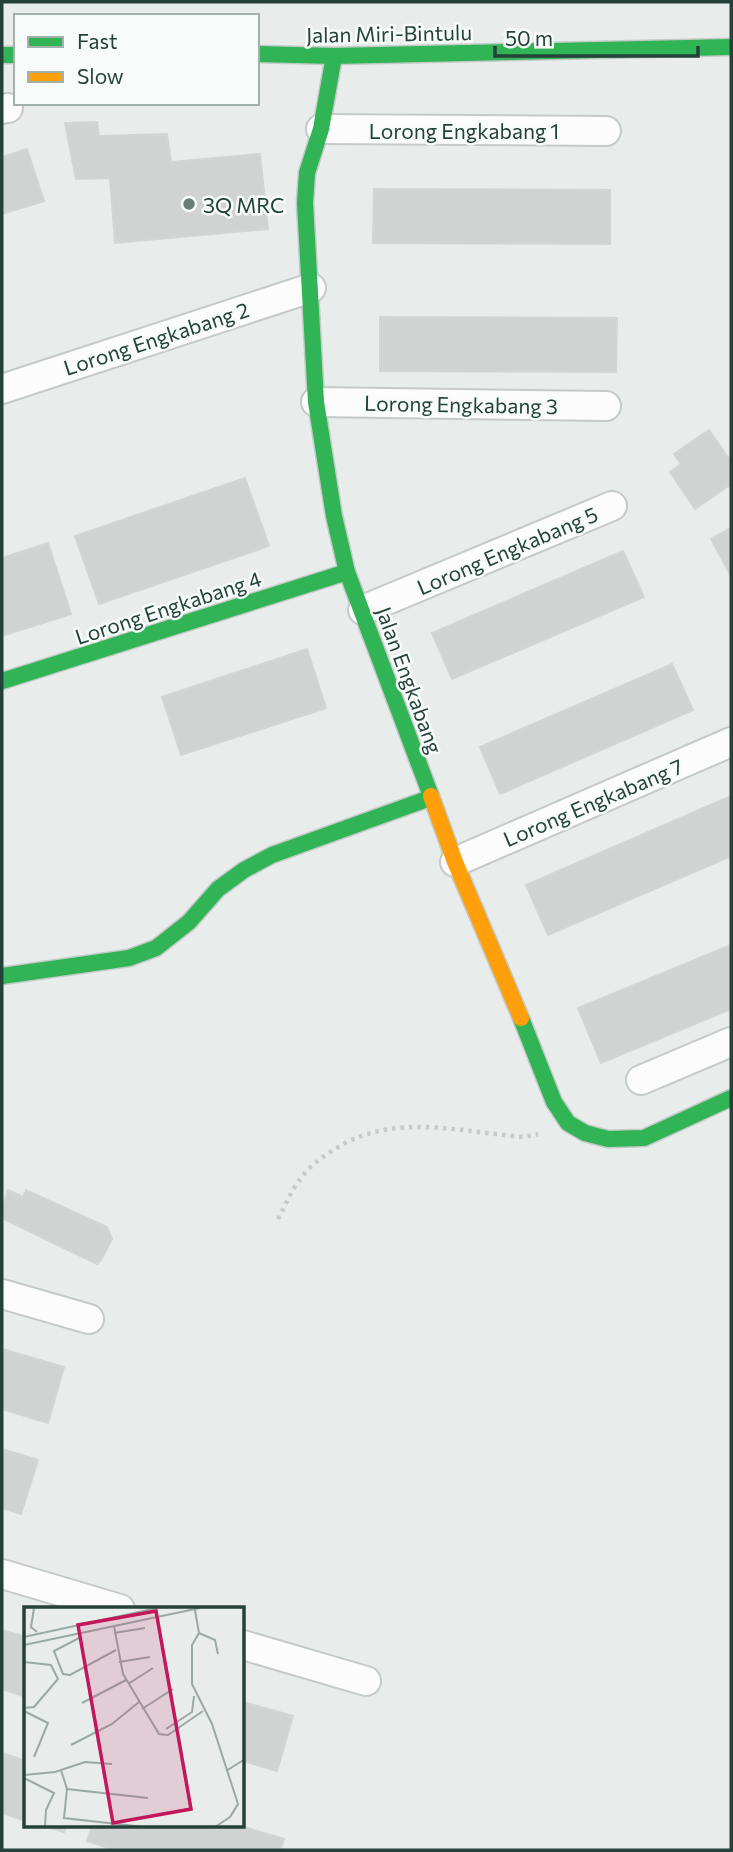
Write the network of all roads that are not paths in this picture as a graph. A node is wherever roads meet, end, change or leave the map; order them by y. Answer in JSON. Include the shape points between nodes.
{"nodes":[{"id":1,"x":731,"y":47,"type":"edge"},
{"id":2,"x":259,"y":54,"type":"edge"},
{"id":3,"x":334,"y":56,"type":"junction"},
{"id":4,"x":321,"y":129,"type":"junction"},
{"id":5,"x":606,"y":131,"type":"dead end"},
{"id":6,"x":311,"y":288,"type":"junction"},
{"id":7,"x":2,"y":388,"type":"edge"},
{"id":8,"x":316,"y":402,"type":"junction"},
{"id":9,"x":606,"y":406,"type":"dead end"},
{"id":10,"x":612,"y":506,"type":"dead end"},
{"id":11,"x":347,"y":572,"type":"junction"},
{"id":12,"x":363,"y":610,"type":"junction"},
{"id":13,"x":2,"y":681,"type":"edge"},
{"id":14,"x":731,"y":742,"type":"edge"},
{"id":15,"x":430,"y":798,"type":"junction"},
{"id":16,"x":455,"y":862,"type":"junction"},
{"id":17,"x":2,"y":976,"type":"edge"},
{"id":18,"x":731,"y":1042,"type":"edge"},
{"id":19,"x":641,"y":1080,"type":"dead end"},
{"id":20,"x":731,"y":1098,"type":"edge"},
{"id":21,"x":2,"y":1294,"type":"edge"},
{"id":22,"x":89,"y":1319,"type":"dead end"},
{"id":23,"x":2,"y":1574,"type":"edge"},
{"id":24,"x":113,"y":1607,"type":"edge"},
{"id":25,"x":245,"y":1646,"type":"edge"},
{"id":26,"x":366,"y":1681,"type":"dead end"}],
"edges":[{"from":1,"to":3,"type":"main road","name":"Jalan Miri-Bintulu"},
{"from":2,"to":3,"type":"main road","name":"Jalan Miri-Bintulu"},
{"from":3,"to":4,"type":"main road","name":"Jalan Engkabang"},
{"from":4,"to":5,"type":"street","name":"Lorong Engkabang 1"},
{"from":4,"to":6,"type":"main road","name":"Jalan Engkabang","via":[[307,173],[304,203]]},
{"from":6,"to":7,"type":"street","name":"Lorong Engkabang 2"},
{"from":6,"to":8,"type":"main road","name":"Jalan Engkabang"},
{"from":8,"to":9,"type":"street","name":"Lorong Engkabang 3"},
{"from":8,"to":11,"type":"main road","name":"Jalan Engkabang"},
{"from":10,"to":12,"type":"street","name":"Lorong Engkabang 5"},
{"from":11,"to":12,"type":"main road","name":"Jalan Engkabang"},
{"from":11,"to":13,"type":"main road","name":"Lorong Engkabang 4"},
{"from":12,"to":15,"type":"main road","name":"Jalan Engkabang"},
{"from":14,"to":16,"type":"street","name":"Lorong Engkabang 7"},
{"from":15,"to":16,"type":"main road","name":"Jalan Engkabang"},
{"from":15,"to":17,"type":"main road","via":[[272,855],[244,870],[156,948],[129,958]]},
{"from":16,"to":20,"type":"main road","name":"Jalan Engkabang","via":[[554,1102],[568,1123],[608,1139],[645,1138]]},
{"from":18,"to":19,"type":"street"},
{"from":21,"to":22,"type":"street"},
{"from":23,"to":24,"type":"street"},
{"from":25,"to":26,"type":"street"}]}
